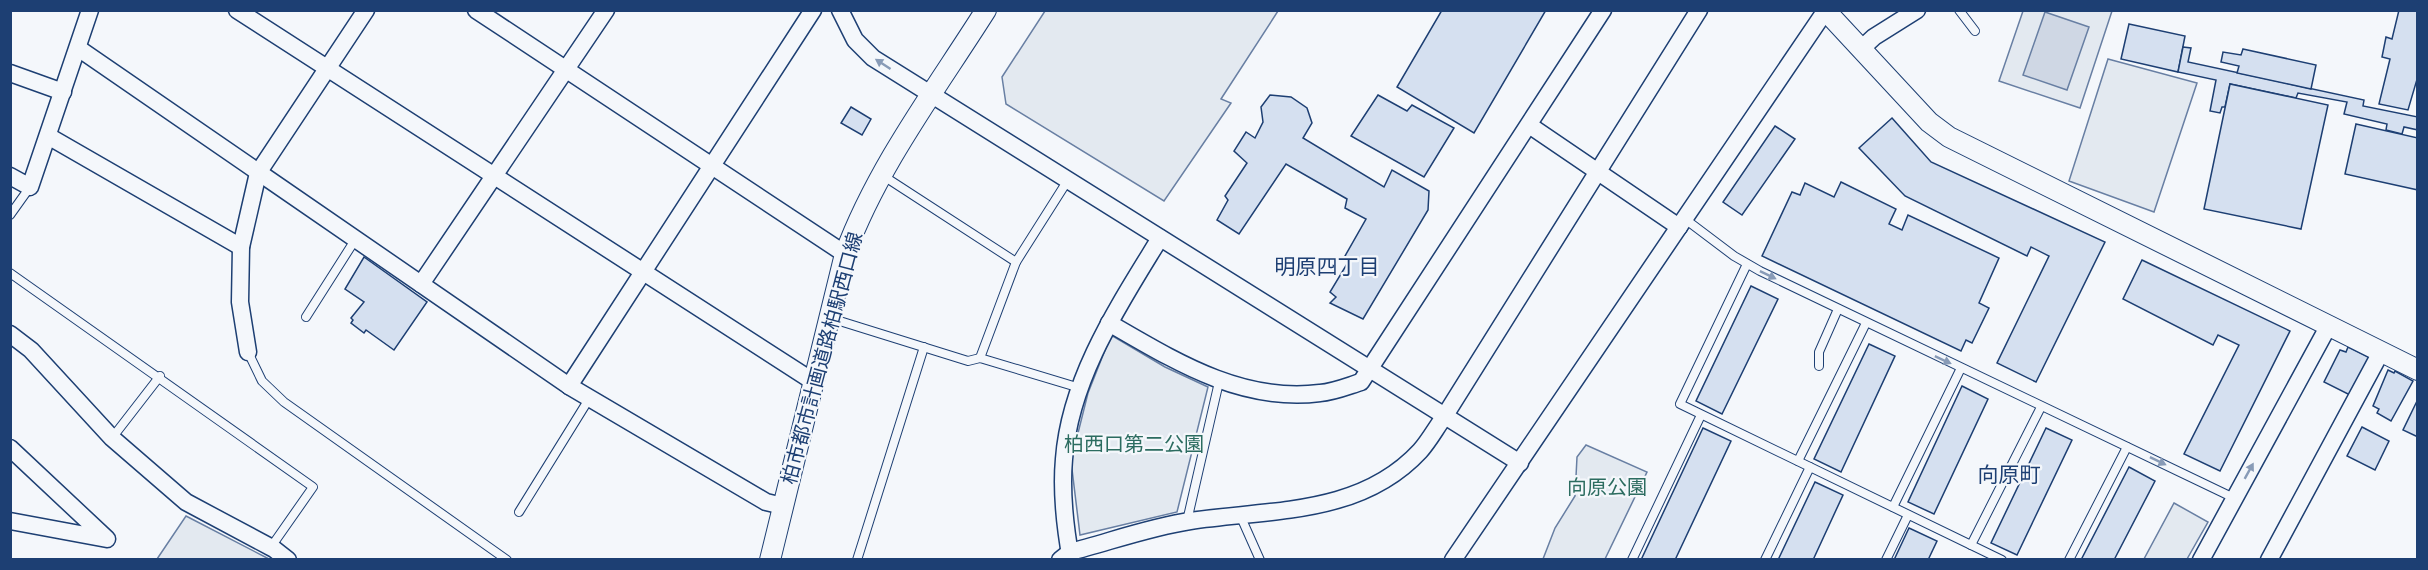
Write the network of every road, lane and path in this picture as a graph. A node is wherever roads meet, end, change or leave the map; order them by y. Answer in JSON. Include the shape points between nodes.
{"nodes":[{"id":1,"x":90,"y":10,"type":"edge"},
{"id":2,"x":237,"y":10,"type":"edge"},
{"id":3,"x":366,"y":10,"type":"edge"},
{"id":4,"x":476,"y":10,"type":"edge"},
{"id":5,"x":606,"y":10,"type":"edge"},
{"id":6,"x":813,"y":10,"type":"edge"},
{"id":7,"x":840,"y":10,"type":"edge"},
{"id":8,"x":986,"y":10,"type":"edge"},
{"id":9,"x":1603,"y":10,"type":"edge"},
{"id":10,"x":1699,"y":10,"type":"edge"},
{"id":11,"x":1917,"y":10,"type":"edge"},
{"id":12,"x":1959,"y":10,"type":"edge"},
{"id":13,"x":1826,"y":11,"type":"edge"},
{"id":14,"x":1975,"y":31,"type":"dead end"},
{"id":15,"x":78,"y":48,"type":"junction"},
{"id":16,"x":1861,"y":49,"type":"junction"},
{"id":17,"x":325,"y":69,"type":"junction"},
{"id":18,"x":566,"y":70,"type":"junction"},
{"id":19,"x":10,"y":73,"type":"edge"},
{"id":20,"x":63,"y":92,"type":"junction"},
{"id":21,"x":932,"y":95,"type":"junction"},
{"id":22,"x":1529,"y":125,"type":"junction"},
{"id":23,"x":48,"y":136,"type":"junction"},
{"id":24,"x":713,"y":167,"type":"junction"},
{"id":25,"x":1598,"y":172,"type":"junction"},
{"id":26,"x":258,"y":173,"type":"junction"},
{"id":27,"x":882,"y":175,"type":"junction"},
{"id":28,"x":10,"y":176,"type":"edge"},
{"id":29,"x":493,"y":177,"type":"junction"},
{"id":30,"x":1068,"y":180,"type":"junction"},
{"id":31,"x":30,"y":187,"type":"junction"},
{"id":32,"x":10,"y":215,"type":"edge"},
{"id":33,"x":1682,"y":223,"type":"junction"},
{"id":34,"x":1160,"y":237,"type":"junction"},
{"id":35,"x":355,"y":240,"type":"junction"},
{"id":36,"x":241,"y":248,"type":"junction"},
{"id":37,"x":845,"y":254,"type":"junction"},
{"id":38,"x":1016,"y":262,"type":"junction"},
{"id":39,"x":1748,"y":264,"type":"junction"},
{"id":40,"x":642,"y":272,"type":"junction"},
{"id":41,"x":10,"y":273,"type":"edge"},
{"id":42,"x":421,"y":284,"type":"junction"},
{"id":43,"x":1838,"y":309,"type":"junction"},
{"id":44,"x":306,"y":317,"type":"dead end"},
{"id":45,"x":830,"y":318,"type":"junction"},
{"id":46,"x":1109,"y":323,"type":"junction"},
{"id":47,"x":1866,"y":323,"type":"junction"},
{"id":48,"x":2329,"y":325,"type":"junction"},
{"id":49,"x":10,"y":334,"type":"edge"},
{"id":50,"x":924,"y":347,"type":"junction"},
{"id":51,"x":248,"y":352,"type":"joint"},
{"id":52,"x":2381,"y":352,"type":"junction"},
{"id":53,"x":980,"y":358,"type":"junction"},
{"id":54,"x":1819,"y":366,"type":"dead end"},
{"id":55,"x":1961,"y":368,"type":"junction"},
{"id":56,"x":1370,"y":370,"type":"junction"},
{"id":57,"x":2418,"y":370,"type":"edge"},
{"id":58,"x":160,"y":376,"type":"junction"},
{"id":59,"x":814,"y":382,"type":"junction"},
{"id":60,"x":1219,"y":382,"type":"junction"},
{"id":61,"x":569,"y":386,"type":"junction"},
{"id":62,"x":1080,"y":388,"type":"junction"},
{"id":63,"x":589,"y":399,"type":"junction"},
{"id":64,"x":2041,"y":407,"type":"junction"},
{"id":65,"x":1701,"y":415,"type":"junction"},
{"id":66,"x":1444,"y":417,"type":"junction"},
{"id":67,"x":112,"y":438,"type":"junction"},
{"id":68,"x":2127,"y":447,"type":"junction"},
{"id":69,"x":10,"y":448,"type":"edge"},
{"id":70,"x":1798,"y":461,"type":"junction"},
{"id":71,"x":1520,"y":463,"type":"junction"},
{"id":72,"x":1810,"y":467,"type":"junction"},
{"id":73,"x":2234,"y":498,"type":"junction"},
{"id":74,"x":783,"y":506,"type":"junction"},
{"id":75,"x":1893,"y":507,"type":"junction"},
{"id":76,"x":519,"y":512,"type":"dead end"},
{"id":77,"x":1908,"y":514,"type":"junction"},
{"id":78,"x":1239,"y":515,"type":"junction"},
{"id":79,"x":10,"y":521,"type":"edge"},
{"id":80,"x":1187,"y":522,"type":"junction"},
{"id":81,"x":1971,"y":545,"type":"junction"},
{"id":82,"x":271,"y":548,"type":"junction"},
{"id":83,"x":1983,"y":555,"type":"edge"},
{"id":84,"x":1067,"y":557,"type":"edge"},
{"id":85,"x":288,"y":560,"type":"edge"},
{"id":86,"x":507,"y":560,"type":"edge"},
{"id":87,"x":770,"y":560,"type":"edge"},
{"id":88,"x":857,"y":560,"type":"edge"},
{"id":89,"x":1260,"y":560,"type":"edge"},
{"id":90,"x":1453,"y":560,"type":"edge"},
{"id":91,"x":1632,"y":560,"type":"edge"},
{"id":92,"x":1765,"y":560,"type":"edge"},
{"id":93,"x":1886,"y":560,"type":"edge"},
{"id":94,"x":2002,"y":560,"type":"edge"},
{"id":95,"x":2069,"y":560,"type":"edge"},
{"id":96,"x":2200,"y":560,"type":"edge"},
{"id":97,"x":2269,"y":560,"type":"edge"}],
"edges":[{"from":1,"to":15,"type":"street"},
{"from":2,"to":17,"type":"street"},
{"from":3,"to":17,"type":"street"},
{"from":4,"to":18,"type":"street"},
{"from":5,"to":18,"type":"street"},
{"from":6,"to":24,"type":"street"},
{"from":21,"to":7,"type":"street","one_way":true,"via":[[873,58],[855,40]]},
{"from":8,"to":21,"type":"street","name":"柏市都市計画道路柏駅西口線"},
{"from":9,"to":22,"type":"street"},
{"from":10,"to":25,"type":"street"},
{"from":11,"to":16,"type":"street"},
{"from":12,"to":14,"type":"lane"},
{"from":13,"to":16,"type":"street"},
{"from":13,"to":33,"type":"street"},
{"from":15,"to":20,"type":"street"},
{"from":15,"to":26,"type":"street"},
{"from":16,"to":48,"type":"street","via":[[1929,122],[1957,142]]},
{"from":17,"to":26,"type":"street"},
{"from":17,"to":29,"type":"street"},
{"from":18,"to":24,"type":"street"},
{"from":18,"to":29,"type":"street"},
{"from":19,"to":20,"type":"street"},
{"from":20,"to":23,"type":"street"},
{"from":21,"to":27,"type":"street","name":"柏市都市計画道路柏駅西口線"},
{"from":21,"to":30,"type":"street"},
{"from":22,"to":25,"type":"street"},
{"from":22,"to":56,"type":"street"},
{"from":23,"to":31,"type":"street"},
{"from":23,"to":36,"type":"street"},
{"from":24,"to":37,"type":"street"},
{"from":24,"to":40,"type":"street"},
{"from":25,"to":33,"type":"street"},
{"from":25,"to":66,"type":"street"},
{"from":26,"to":35,"type":"street"},
{"from":26,"to":36,"type":"street"},
{"from":27,"to":37,"type":"street","name":"柏市都市計画道路柏駅西口線","via":[[856,223]]},
{"from":27,"to":38,"type":"lane"},
{"from":28,"to":31,"type":"street"},
{"from":29,"to":40,"type":"street"},
{"from":29,"to":42,"type":"street"},
{"from":30,"to":34,"type":"street"},
{"from":30,"to":38,"type":"lane"},
{"from":31,"to":32,"type":"lane"},
{"from":33,"to":39,"type":"lane"},
{"from":33,"to":71,"type":"street"},
{"from":34,"to":46,"type":"street"},
{"from":34,"to":56,"type":"street"},
{"from":35,"to":42,"type":"street"},
{"from":35,"to":44,"type":"lane"},
{"from":36,"to":51,"type":"street","via":[[240,302]]},
{"from":37,"to":45,"type":"street","name":"柏市都市計画道路柏駅西口線"},
{"from":38,"to":53,"type":"lane"},
{"from":39,"to":43,"type":"lane","one_way":true},
{"from":39,"to":65,"type":"lane","via":[[1680,405]]},
{"from":40,"to":59,"type":"street"},
{"from":40,"to":61,"type":"street"},
{"from":41,"to":58,"type":"lane"},
{"from":42,"to":61,"type":"street"},
{"from":43,"to":47,"type":"lane"},
{"from":43,"to":54,"type":"lane","via":[[1819,352]]},
{"from":45,"to":50,"type":"lane"},
{"from":45,"to":59,"type":"street","name":"柏市都市計画道路柏駅西口線"},
{"from":46,"to":60,"type":"street"},
{"from":46,"to":62,"type":"street"},
{"from":47,"to":55,"type":"lane","one_way":true},
{"from":47,"to":70,"type":"lane"},
{"from":48,"to":52,"type":"street"},
{"from":73,"to":48,"type":"street","one_way":true},
{"from":49,"to":67,"type":"street","via":[[31,350]]},
{"from":50,"to":53,"type":"lane","via":[[968,361]]},
{"from":50,"to":88,"type":"lane"},
{"from":51,"to":86,"type":"lane","via":[[262,381],[284,402]]},
{"from":52,"to":57,"type":"street"},
{"from":52,"to":97,"type":"street"},
{"from":53,"to":62,"type":"lane"},
{"from":55,"to":64,"type":"lane"},
{"from":55,"to":75,"type":"lane"},
{"from":56,"to":60,"type":"street","via":[[1361,382],[1322,393],[1281,395]]},
{"from":56,"to":66,"type":"street"},
{"from":58,"to":67,"type":"lane"},
{"from":58,"to":82,"type":"lane","via":[[314,487]]},
{"from":59,"to":74,"type":"street","name":"柏市都市計画道路柏駅西口線"},
{"from":60,"to":80,"type":"lane"},
{"from":61,"to":63,"type":"street"},
{"from":62,"to":84,"type":"street","via":[[1064,458]]},
{"from":63,"to":74,"type":"street","via":[[766,502]]},
{"from":63,"to":76,"type":"lane"},
{"from":64,"to":68,"type":"lane"},
{"from":64,"to":81,"type":"lane"},
{"from":65,"to":70,"type":"lane"},
{"from":65,"to":91,"type":"lane"},
{"from":66,"to":71,"type":"street"},
{"from":66,"to":78,"type":"street","via":[[1421,450],[1384,482],[1318,506]]},
{"from":67,"to":82,"type":"street","via":[[186,502]]},
{"from":68,"to":73,"type":"lane","one_way":true},
{"from":68,"to":95,"type":"lane"},
{"from":69,"to":79,"type":"street","via":[[107,539]]},
{"from":70,"to":72,"type":"lane"},
{"from":71,"to":90,"type":"street"},
{"from":72,"to":75,"type":"lane"},
{"from":72,"to":92,"type":"lane"},
{"from":73,"to":96,"type":"street"},
{"from":74,"to":87,"type":"street","name":"柏市都市計画道路柏駅西口線"},
{"from":75,"to":77,"type":"lane"},
{"from":77,"to":81,"type":"lane"},
{"from":77,"to":93,"type":"lane"},
{"from":78,"to":80,"type":"street"},
{"from":78,"to":89,"type":"lane"},
{"from":80,"to":84,"type":"street"},
{"from":81,"to":83,"type":"lane"},
{"from":82,"to":85,"type":"street"},
{"from":83,"to":94,"type":"lane"}]}
